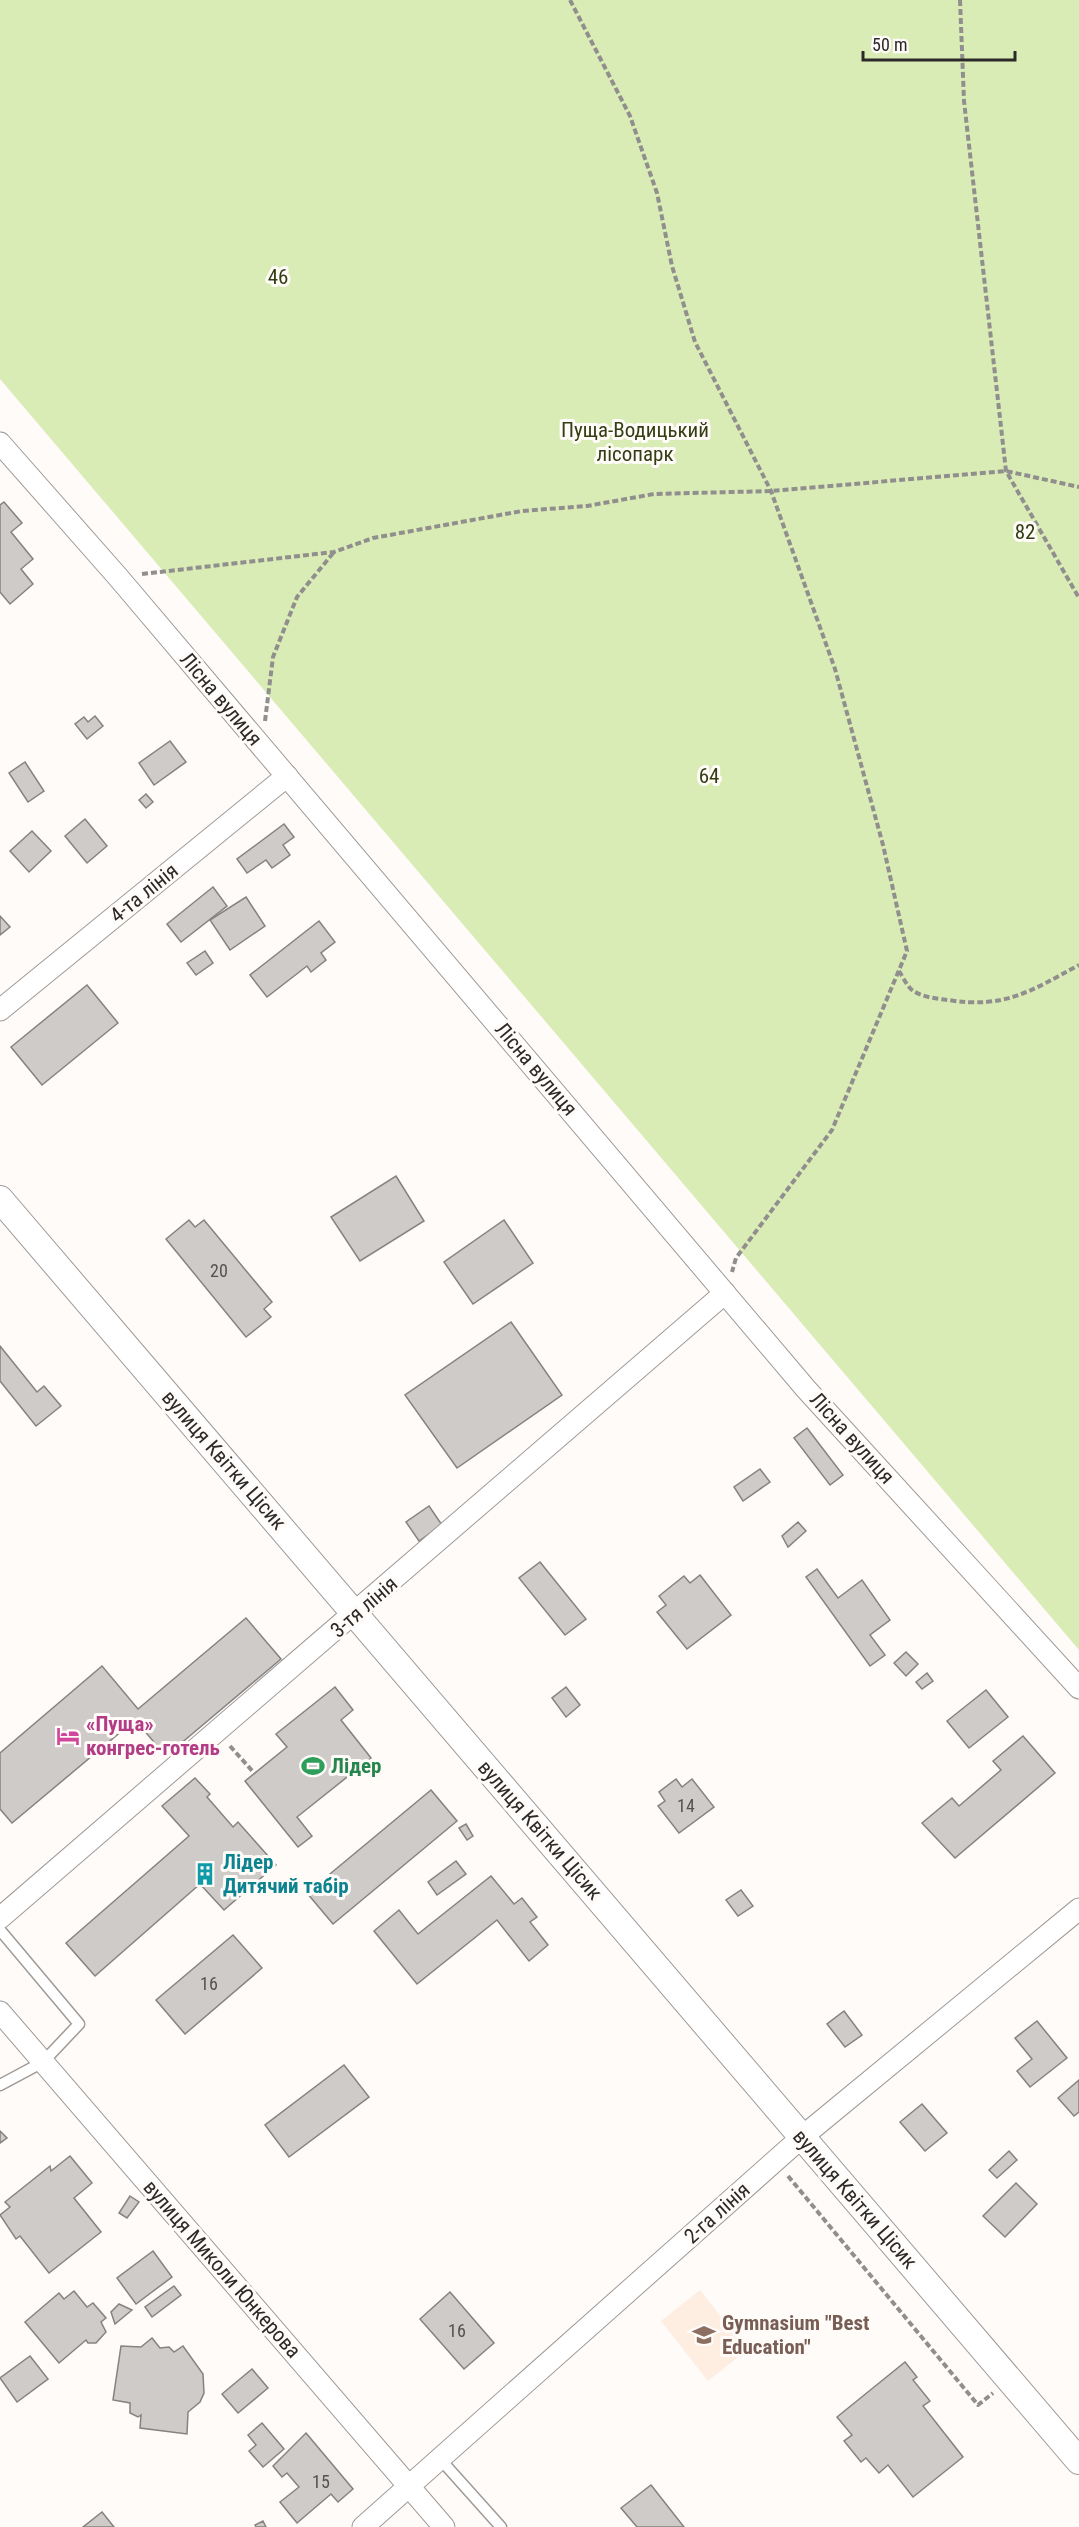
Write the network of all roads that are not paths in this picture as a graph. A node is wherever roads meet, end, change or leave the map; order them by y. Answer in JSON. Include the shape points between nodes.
{"nodes":[{"id":1,"x":0,"y":443,"type":"edge"},
{"id":2,"x":287,"y":776,"type":"junction"},
{"id":3,"x":0,"y":1010,"type":"edge"},
{"id":4,"x":0,"y":1199,"type":"edge"},
{"id":5,"x":725,"y":1293,"type":"junction"},
{"id":6,"x":355,"y":1614,"type":"junction"},
{"id":7,"x":1079,"y":1688,"type":"edge"},
{"id":8,"x":1079,"y":1909,"type":"edge"},
{"id":9,"x":0,"y":1918,"type":"edge"},
{"id":10,"x":0,"y":1930,"type":"edge"},
{"id":11,"x":0,"y":2012,"type":"edge"},
{"id":12,"x":43,"y":2062,"type":"junction"},
{"id":13,"x":0,"y":2085,"type":"edge"},
{"id":14,"x":802,"y":2137,"type":"junction"},
{"id":15,"x":441,"y":2460,"type":"junction"},
{"id":16,"x":1079,"y":2461,"type":"edge"},
{"id":17,"x":410,"y":2488,"type":"junction"},
{"id":18,"x":363,"y":2527,"type":"edge"},
{"id":19,"x":444,"y":2527,"type":"edge"},
{"id":20,"x":501,"y":2527,"type":"edge"}],
"edges":[{"from":1,"to":2,"type":"street","name":"Лісна вулиця"},
{"from":2,"to":3,"type":"street","name":"4-та лінія"},
{"from":2,"to":5,"type":"street","name":"Лісна вулиця"},
{"from":4,"to":6,"type":"street","name":"вулиця Квітки Цісик"},
{"from":5,"to":6,"type":"street","name":"3-тя лінія"},
{"from":5,"to":7,"type":"street","name":"Лісна вулиця","via":[[806,1389]]},
{"from":6,"to":9,"type":"street","name":"3-тя лінія"},
{"from":6,"to":14,"type":"street","name":"вулиця Квітки Цісик"},
{"from":8,"to":14,"type":"street","name":"2-га лінія"},
{"from":10,"to":12,"type":"lane","via":[[79,2024]]},
{"from":11,"to":12,"type":"street","name":"вулиця Миколи Юнкерова"},
{"from":12,"to":13,"type":"lane"},
{"from":12,"to":17,"type":"street","name":"вулиця Миколи Юнкерова"},
{"from":14,"to":15,"type":"street","name":"2-га лінія"},
{"from":14,"to":16,"type":"street","name":"вулиця Квітки Цісик"},
{"from":15,"to":17,"type":"street","name":"2-га лінія"},
{"from":15,"to":20,"type":"lane"},
{"from":17,"to":18,"type":"street","name":"2-га лінія"},
{"from":17,"to":19,"type":"street","name":"вулиця Миколи Юнкерова"}]}
